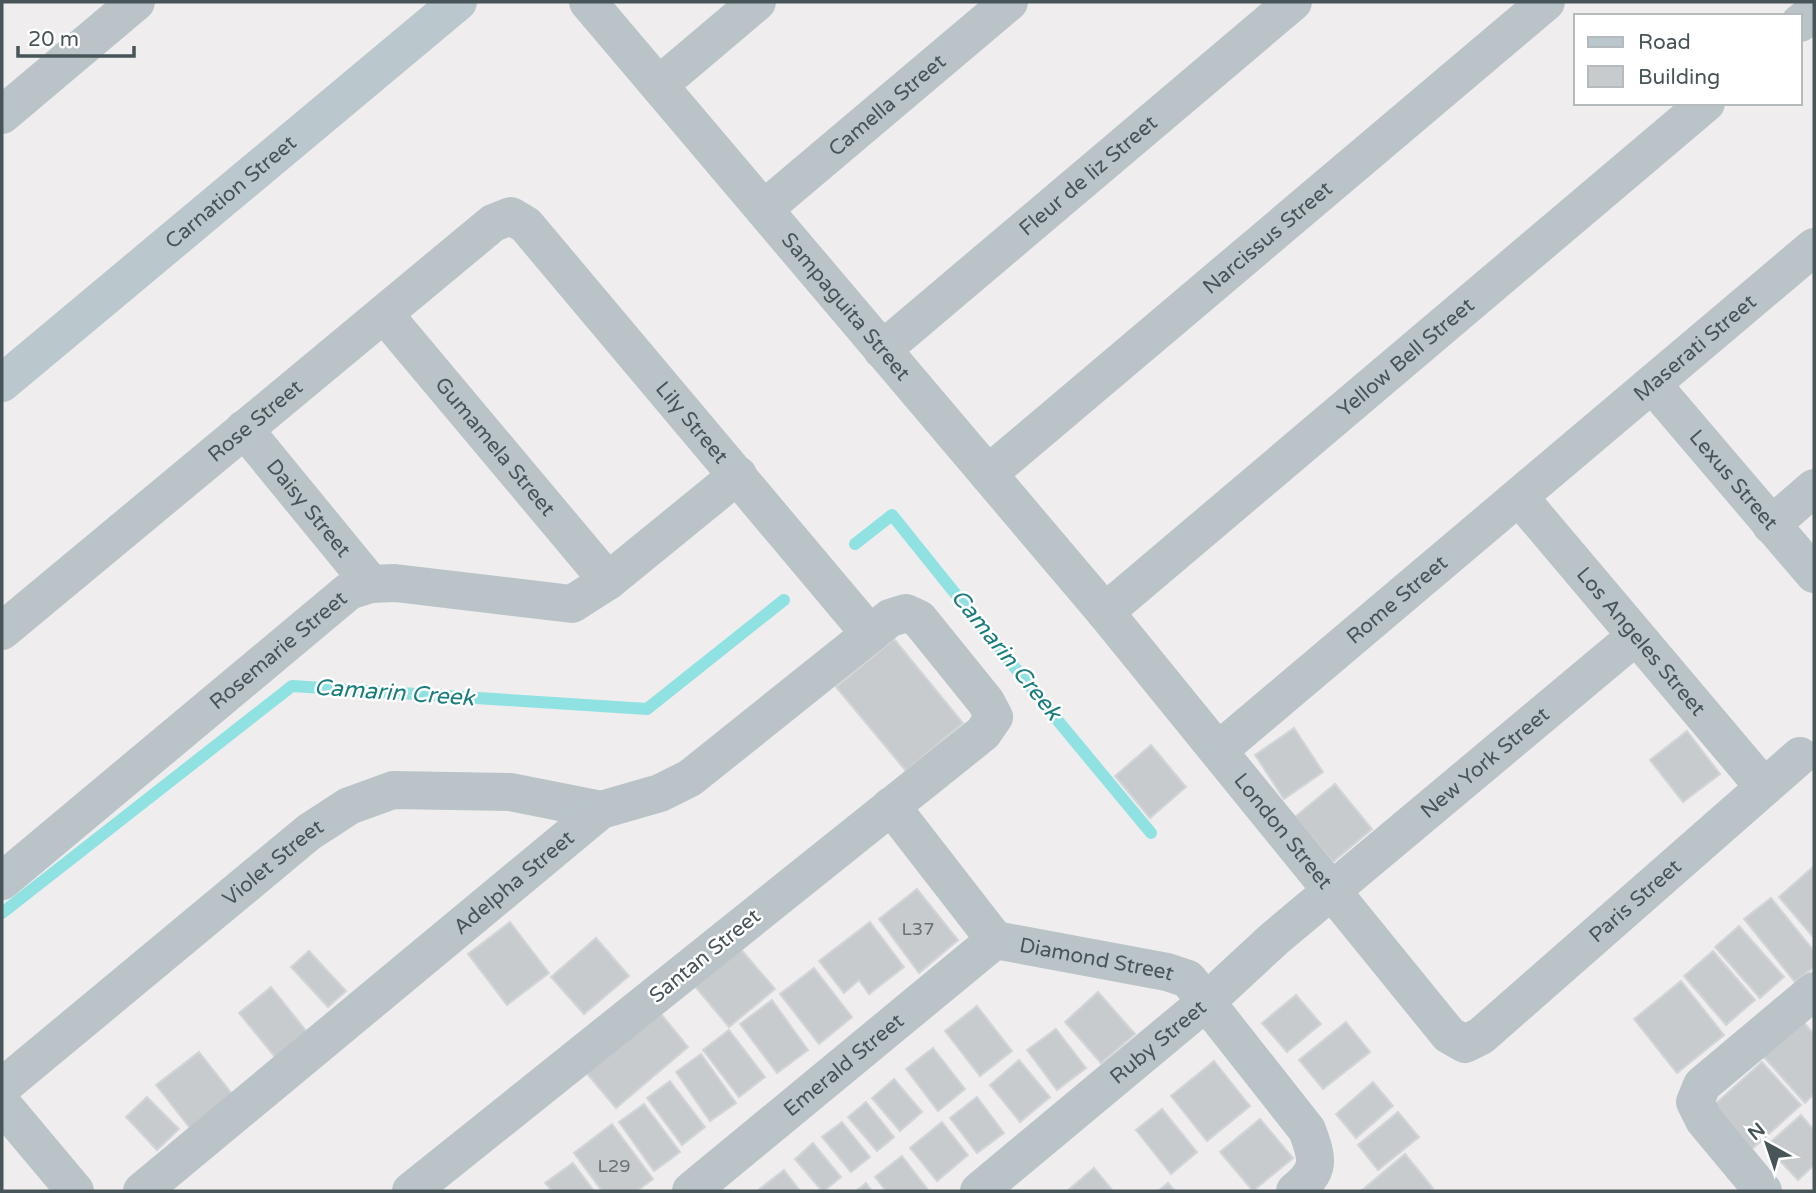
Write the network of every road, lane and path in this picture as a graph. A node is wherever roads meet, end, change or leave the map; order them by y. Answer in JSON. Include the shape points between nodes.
{"nodes":[{"id":1,"x":136,"y":2,"type":"edge"},
{"id":2,"x":458,"y":2,"type":"edge"},
{"id":3,"x":588,"y":2,"type":"edge"},
{"id":4,"x":757,"y":2,"type":"edge"},
{"id":5,"x":1009,"y":2,"type":"edge"},
{"id":6,"x":1293,"y":2,"type":"edge"},
{"id":7,"x":1546,"y":2,"type":"edge"},
{"id":8,"x":659,"y":85,"type":"junction"},
{"id":9,"x":1704,"y":105,"type":"edge"},
{"id":10,"x":2,"y":115,"type":"edge"},
{"id":11,"x":764,"y":209,"type":"junction"},
{"id":12,"x":511,"y":216,"type":"joint"},
{"id":13,"x":1814,"y":247,"type":"edge"},
{"id":14,"x":384,"y":314,"type":"junction"},
{"id":15,"x":882,"y":350,"type":"junction"},
{"id":16,"x":2,"y":383,"type":"edge"},
{"id":17,"x":1652,"y":384,"type":"junction"},
{"id":18,"x":244,"y":429,"type":"junction"},
{"id":19,"x":1574,"y":450,"type":"joint"},
{"id":20,"x":988,"y":474,"type":"junction"},
{"id":21,"x":738,"y":475,"type":"junction"},
{"id":22,"x":1814,"y":488,"type":"edge"},
{"id":23,"x":1519,"y":497,"type":"junction"},
{"id":24,"x":1772,"y":525,"type":"junction"},
{"id":25,"x":1814,"y":575,"type":"edge"},
{"id":26,"x":608,"y":581,"type":"junction"},
{"id":27,"x":371,"y":584,"type":"junction"},
{"id":28,"x":1105,"y":612,"type":"junction"},
{"id":29,"x":2,"y":631,"type":"edge"},
{"id":30,"x":870,"y":634,"type":"junction"},
{"id":31,"x":1636,"y":636,"type":"junction"},
{"id":32,"x":994,"y":717,"type":"joint"},
{"id":33,"x":1219,"y":750,"type":"junction"},
{"id":34,"x":1800,"y":756,"type":"dead end"},
{"id":35,"x":1764,"y":787,"type":"junction"},
{"id":36,"x":891,"y":806,"type":"junction"},
{"id":37,"x":601,"y":810,"type":"junction"},
{"id":38,"x":2,"y":881,"type":"edge"},
{"id":39,"x":1333,"y":889,"type":"junction"},
{"id":40,"x":995,"y":940,"type":"junction"},
{"id":41,"x":1814,"y":991,"type":"edge"},
{"id":42,"x":1206,"y":1002,"type":"junction"},
{"id":43,"x":1465,"y":1044,"type":"joint"},
{"id":44,"x":2,"y":1087,"type":"edge"},
{"id":45,"x":2,"y":1104,"type":"edge"},
{"id":46,"x":75,"y":1191,"type":"edge"},
{"id":47,"x":142,"y":1191,"type":"edge"},
{"id":48,"x":411,"y":1191,"type":"edge"},
{"id":49,"x":691,"y":1191,"type":"edge"},
{"id":50,"x":979,"y":1191,"type":"edge"},
{"id":51,"x":1295,"y":1191,"type":"edge"},
{"id":52,"x":1763,"y":1191,"type":"edge"}],
"edges":[{"from":1,"to":10,"type":"street"},
{"from":2,"to":16,"type":"street","name":"Carnation Street"},
{"from":3,"to":8,"type":"street","name":"Sampaguita Street"},
{"from":4,"to":8,"type":"street"},
{"from":5,"to":11,"type":"street","name":"Camella Street"},
{"from":6,"to":15,"type":"street","name":"Fleur de liz Street"},
{"from":7,"to":20,"type":"street","name":"Narcissus Street"},
{"from":8,"to":11,"type":"street","name":"Sampaguita Street"},
{"from":9,"to":28,"type":"street","name":"Yellow Bell Street"},
{"from":11,"to":15,"type":"street","name":"Sampaguita Street"},
{"from":12,"to":14,"type":"street","name":"Rose Street","via":[[493,223]]},
{"from":12,"to":21,"type":"street","name":"Lily Street","via":[[526,225]]},
{"from":13,"to":17,"type":"street","name":"Maserati Street"},
{"from":14,"to":18,"type":"street","name":"Rose Street"},
{"from":14,"to":26,"type":"street","name":"Gumamela Street"},
{"from":15,"to":20,"type":"street","name":"Sampaguita Street"},
{"from":17,"to":19,"type":"street","name":"Maserati Street"},
{"from":17,"to":24,"type":"street","name":"Lexus Street"},
{"from":18,"to":27,"type":"street","name":"Daisy Street"},
{"from":18,"to":29,"type":"street","name":"Rose Street"},
{"from":19,"to":23,"type":"street","name":"Rome Street"},
{"from":20,"to":28,"type":"street","name":"Sampaguita Street"},
{"from":21,"to":26,"type":"street","name":"Rosemarie Street"},
{"from":21,"to":30,"type":"street","name":"Lily Street"},
{"from":22,"to":24,"type":"street"},
{"from":23,"to":31,"type":"street","name":"Los Angeles Street"},
{"from":23,"to":33,"type":"street","name":"Rome Street"},
{"from":24,"to":25,"type":"street","name":"Lexus Street"},
{"from":26,"to":27,"type":"street","name":"Rosemarie Street","via":[[572,604]]},
{"from":27,"to":38,"type":"street","name":"Rosemarie Street","via":[[349,591]]},
{"from":28,"to":33,"type":"street","name":"London Street"},
{"from":30,"to":32,"type":"street","name":"Adelpha Street","via":[[890,618],[906,613],[919,619]]},
{"from":30,"to":37,"type":"street","name":"Adelpha Street","via":[[690,778],[660,793]]},
{"from":31,"to":35,"type":"street","name":"Los Angeles Street"},
{"from":31,"to":39,"type":"street","name":"New York Street"},
{"from":32,"to":36,"type":"street","name":"Santan Street","via":[[983,733]]},
{"from":33,"to":39,"type":"street","name":"London Street"},
{"from":34,"to":35,"type":"street","name":"Paris Street"},
{"from":35,"to":43,"type":"street","name":"Paris Street","via":[[1481,1036]]},
{"from":36,"to":40,"type":"street","name":"Diamond Street"},
{"from":36,"to":48,"type":"street","name":"Santan Street"},
{"from":37,"to":44,"type":"street","name":"Violet Street","via":[[510,792],[430,790],[393,790],[349,806],[309,832]]},
{"from":37,"to":47,"type":"street","name":"Adelpha Street"},
{"from":39,"to":42,"type":"street","name":"Ruby Street"},
{"from":39,"to":43,"type":"street","name":"London Street","via":[[1449,1035]]},
{"from":40,"to":42,"type":"street","name":"Diamond Street","via":[[1178,974],[1188,979]]},
{"from":40,"to":49,"type":"street","name":"Emerald Street"},
{"from":41,"to":52,"type":"street","via":[[1702,1085],[1695,1102],[1704,1120]]},
{"from":42,"to":50,"type":"street","name":"Ruby Street"},
{"from":42,"to":51,"type":"street","name":"Diamond Street","via":[[1307,1130],[1317,1157],[1311,1178]]},
{"from":45,"to":46,"type":"street"}]}
